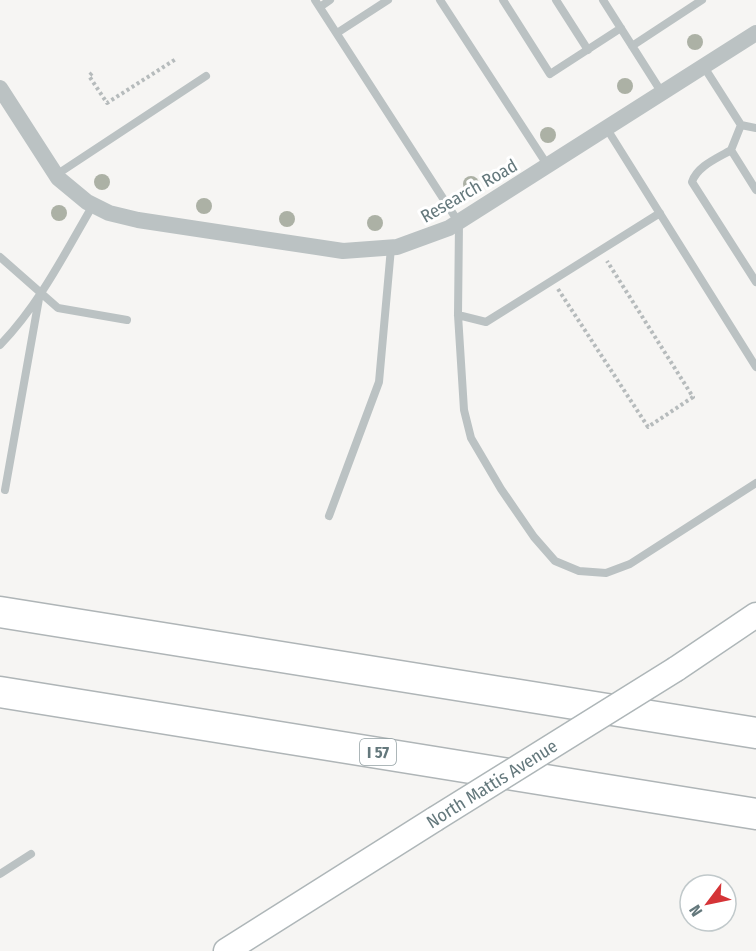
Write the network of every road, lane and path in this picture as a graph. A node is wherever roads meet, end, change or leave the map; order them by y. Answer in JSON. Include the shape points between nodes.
{"nodes":[{"id":1,"x":330,"y":0,"type":"edge"},
{"id":2,"x":388,"y":0,"type":"edge"},
{"id":3,"x":440,"y":0,"type":"edge"},
{"id":4,"x":503,"y":0,"type":"edge"},
{"id":5,"x":556,"y":0,"type":"edge"},
{"id":6,"x":603,"y":0,"type":"edge"},
{"id":7,"x":702,"y":0,"type":"edge"},
{"id":8,"x":318,"y":3,"type":"edge"},
{"id":9,"x":621,"y":28,"type":"junction"},
{"id":10,"x":337,"y":33,"type":"junction"},
{"id":11,"x":756,"y":33,"type":"edge"},
{"id":12,"x":632,"y":46,"type":"junction"},
{"id":13,"x":588,"y":50,"type":"junction"},
{"id":14,"x":176,"y":59,"type":"dead end"},
{"id":15,"x":704,"y":67,"type":"junction"},
{"id":16,"x":92,"y":73,"type":"dead end"},
{"id":17,"x":206,"y":76,"type":"dead end"},
{"id":18,"x":0,"y":88,"type":"edge"},
{"id":19,"x":662,"y":93,"type":"junction"},
{"id":20,"x":741,"y":125,"type":"junction"},
{"id":21,"x":756,"y":128,"type":"edge"},
{"id":22,"x":607,"y":129,"type":"junction"},
{"id":23,"x":731,"y":150,"type":"junction"},
{"id":24,"x":548,"y":166,"type":"junction"},
{"id":25,"x":56,"y":175,"type":"junction"},
{"id":26,"x":756,"y":189,"type":"edge"},
{"id":27,"x":93,"y":205,"type":"junction"},
{"id":28,"x":660,"y":213,"type":"junction"},
{"id":29,"x":459,"y":223,"type":"junction"},
{"id":30,"x":391,"y":248,"type":"junction"},
{"id":31,"x":600,"y":250,"type":"junction"},
{"id":32,"x":0,"y":257,"type":"edge"},
{"id":33,"x":552,"y":281,"type":"junction"},
{"id":34,"x":756,"y":282,"type":"edge"},
{"id":35,"x":40,"y":293,"type":"junction"},
{"id":36,"x":458,"y":315,"type":"junction"},
{"id":37,"x":127,"y":320,"type":"dead end"},
{"id":38,"x":0,"y":345,"type":"edge"},
{"id":39,"x":756,"y":367,"type":"edge"},
{"id":40,"x":756,"y":483,"type":"edge"},
{"id":41,"x":5,"y":490,"type":"dead end"},
{"id":42,"x":329,"y":516,"type":"dead end"},
{"id":43,"x":0,"y":612,"type":"edge"},
{"id":44,"x":756,"y":615,"type":"edge"},
{"id":45,"x":0,"y":692,"type":"edge"},
{"id":46,"x":756,"y":733,"type":"edge"},
{"id":47,"x":756,"y":814,"type":"edge"},
{"id":48,"x":31,"y":854,"type":"dead end"},
{"id":49,"x":0,"y":874,"type":"edge"},
{"id":50,"x":226,"y":951,"type":"edge"}],
"edges":[{"from":1,"to":8,"type":"lane"},
{"from":2,"to":10,"type":"lane"},
{"from":3,"to":24,"type":"lane"},
{"from":4,"to":13,"type":"lane","via":[[550,74]]},
{"from":5,"to":13,"type":"lane"},
{"from":6,"to":9,"type":"lane"},
{"from":7,"to":12,"type":"lane"},
{"from":8,"to":10,"type":"lane"},
{"from":9,"to":12,"type":"lane"},
{"from":9,"to":13,"type":"lane"},
{"from":10,"to":29,"type":"lane"},
{"from":11,"to":15,"type":"street","name":"Research Road"},
{"from":12,"to":19,"type":"lane"},
{"from":14,"to":16,"type":"path","via":[[107,103],[89,76]]},
{"from":15,"to":19,"type":"street","name":"Research Road"},
{"from":15,"to":20,"type":"lane"},
{"from":17,"to":25,"type":"lane"},
{"from":18,"to":25,"type":"street","name":"Research Road"},
{"from":19,"to":22,"type":"street","name":"Research Road"},
{"from":20,"to":21,"type":"lane"},
{"from":20,"to":23,"type":"lane"},
{"from":22,"to":24,"type":"street","name":"Research Road"},
{"from":22,"to":28,"type":"lane"},
{"from":23,"to":26,"type":"lane"},
{"from":23,"to":34,"type":"lane","via":[[700,169],[692,182]]},
{"from":24,"to":29,"type":"street","name":"Research Road"},
{"from":25,"to":27,"type":"street","name":"Research Road"},
{"from":27,"to":30,"type":"street","name":"Research Road","via":[[138,220],[270,241],[343,251]]},
{"from":27,"to":35,"type":"lane"},
{"from":28,"to":31,"type":"lane"},
{"from":28,"to":39,"type":"lane"},
{"from":29,"to":30,"type":"street","name":"Research Road","via":[[426,239]]},
{"from":29,"to":36,"type":"lane"},
{"from":30,"to":42,"type":"lane","via":[[379,382]]},
{"from":31,"to":33,"type":"lane"},
{"from":31,"to":33,"type":"path","via":[[693,397],[648,428]]},
{"from":32,"to":35,"type":"lane"},
{"from":33,"to":36,"type":"lane","via":[[486,322]]},
{"from":35,"to":37,"type":"lane","via":[[58,308]]},
{"from":35,"to":38,"type":"lane"},
{"from":35,"to":41,"type":"lane"},
{"from":36,"to":40,"type":"lane","via":[[464,410],[471,438],[514,508],[555,561],[579,571],[606,573],[630,564]]},
{"from":43,"to":46,"type":"highway"},
{"from":44,"to":50,"type":"street","name":"North Mattis Avenue","bridge":true},
{"from":45,"to":47,"type":"highway","number":"I 57"},
{"from":48,"to":49,"type":"lane"}]}
